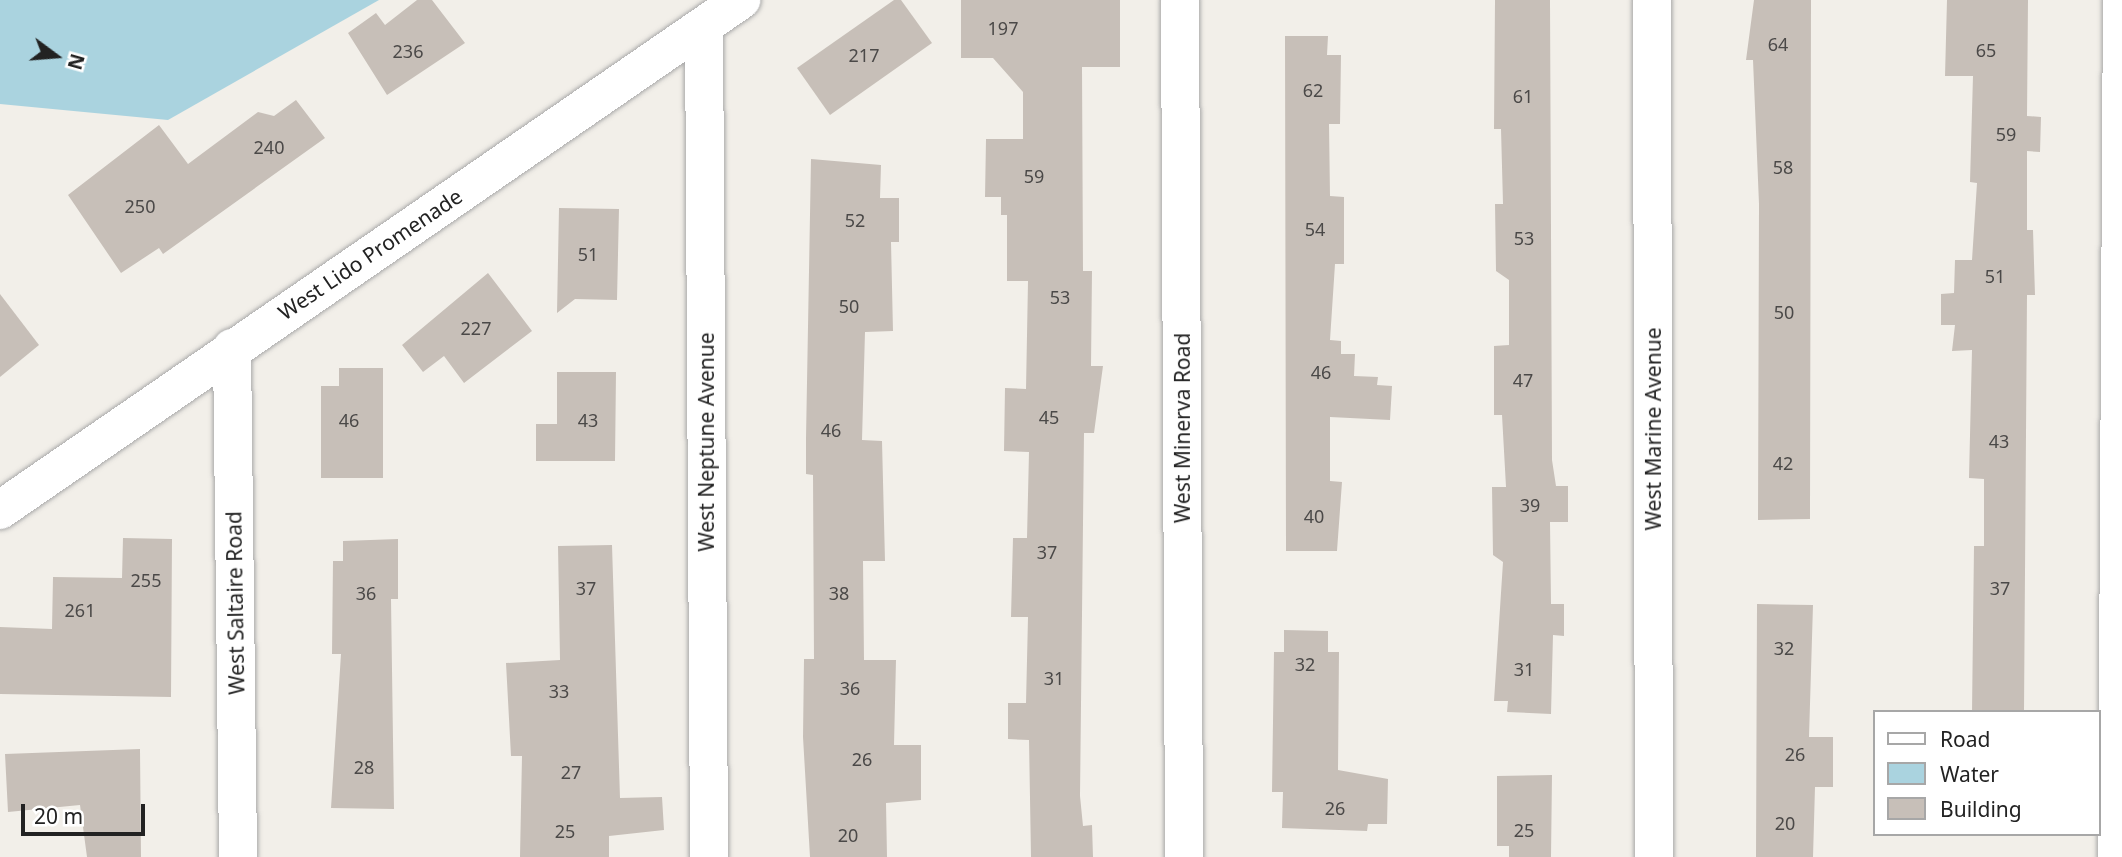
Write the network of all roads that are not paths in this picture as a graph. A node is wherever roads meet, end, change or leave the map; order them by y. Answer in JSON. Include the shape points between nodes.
{"nodes":[{"id":1,"x":741,"y":0,"type":"edge"},
{"id":2,"x":1180,"y":0,"type":"edge"},
{"id":3,"x":1652,"y":0,"type":"edge"},
{"id":4,"x":2122,"y":0,"type":"edge"},
{"id":5,"x":704,"y":27,"type":"junction"},
{"id":6,"x":232,"y":348,"type":"junction"},
{"id":7,"x":0,"y":510,"type":"edge"},
{"id":8,"x":239,"y":857,"type":"edge"},
{"id":9,"x":709,"y":857,"type":"edge"},
{"id":10,"x":1184,"y":857,"type":"edge"},
{"id":11,"x":1654,"y":857,"type":"edge"},
{"id":12,"x":2117,"y":857,"type":"edge"}],
"edges":[{"from":1,"to":5,"type":"street","name":"West Lido Promenade"},
{"from":2,"to":10,"type":"street","name":"West Minerva Road"},
{"from":3,"to":11,"type":"street","name":"West Marine Avenue"},
{"from":4,"to":12,"type":"street"},
{"from":5,"to":6,"type":"street","name":"West Lido Promenade"},
{"from":5,"to":9,"type":"street","name":"West Neptune Avenue"},
{"from":6,"to":7,"type":"street","name":"West Lido Promenade"},
{"from":6,"to":8,"type":"street","name":"West Saltaire Road"}]}
